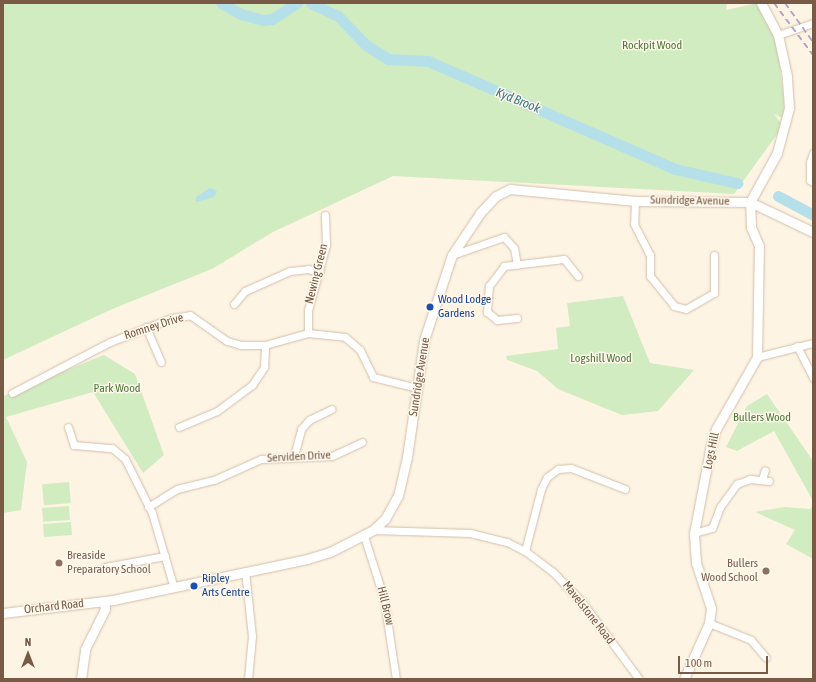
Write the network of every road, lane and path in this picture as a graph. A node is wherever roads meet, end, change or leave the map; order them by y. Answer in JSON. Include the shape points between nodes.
{"nodes":[{"id":1,"x":761,"y":3,"type":"edge"},
{"id":2,"x":813,"y":23,"type":"edge"},
{"id":3,"x":778,"y":35,"type":"junction"},
{"id":4,"x":813,"y":153,"type":"edge"},
{"id":5,"x":813,"y":182,"type":"edge"},
{"id":6,"x":634,"y":200,"type":"junction"},
{"id":7,"x":750,"y":202,"type":"junction"},
{"id":8,"x":324,"y":215,"type":"dead end"},
{"id":9,"x":813,"y":232,"type":"edge"},
{"id":10,"x":452,"y":255,"type":"junction"},
{"id":11,"x":714,"y":255,"type":"dead end"},
{"id":12,"x":517,"y":265,"type":"junction"},
{"id":13,"x":320,"y":272,"type":"junction"},
{"id":14,"x":578,"y":276,"type":"dead end"},
{"id":15,"x":234,"y":304,"type":"dead end"},
{"id":16,"x":517,"y":318,"type":"dead end"},
{"id":17,"x":146,"y":327,"type":"junction"},
{"id":18,"x":308,"y":333,"type":"junction"},
{"id":19,"x":813,"y":343,"type":"edge"},
{"id":20,"x":265,"y":345,"type":"junction"},
{"id":21,"x":797,"y":346,"type":"junction"},
{"id":22,"x":757,"y":357,"type":"junction"},
{"id":23,"x":161,"y":362,"type":"dead end"},
{"id":24,"x":813,"y":378,"type":"edge"},
{"id":25,"x":417,"y":388,"type":"junction"},
{"id":26,"x":12,"y":393,"type":"dead end"},
{"id":27,"x":332,"y":409,"type":"dead end"},
{"id":28,"x":68,"y":426,"type":"dead end"},
{"id":29,"x":179,"y":427,"type":"dead end"},
{"id":30,"x":362,"y":442,"type":"dead end"},
{"id":31,"x":294,"y":456,"type":"junction"},
{"id":32,"x":765,"y":470,"type":"dead end"},
{"id":33,"x":625,"y":489,"type":"dead end"},
{"id":34,"x":148,"y":507,"type":"junction"},
{"id":35,"x":385,"y":519,"type":"junction"},
{"id":36,"x":373,"y":530,"type":"junction"},
{"id":37,"x":390,"y":531,"type":"junction"},
{"id":38,"x":694,"y":533,"type":"junction"},
{"id":39,"x":364,"y":536,"type":"junction"},
{"id":40,"x":525,"y":551,"type":"junction"},
{"id":41,"x":165,"y":556,"type":"junction"},
{"id":42,"x":105,"y":567,"type":"dead end"},
{"id":43,"x":245,"y":571,"type":"junction"},
{"id":44,"x":173,"y":585,"type":"junction"},
{"id":45,"x":104,"y":602,"type":"junction"},
{"id":46,"x":3,"y":613,"type":"edge"},
{"id":47,"x":709,"y":623,"type":"junction"},
{"id":48,"x":766,"y":658,"type":"dead end"},
{"id":49,"x":81,"y":679,"type":"edge"},
{"id":50,"x":248,"y":679,"type":"edge"},
{"id":51,"x":396,"y":679,"type":"edge"},
{"id":52,"x":638,"y":679,"type":"edge"},
{"id":53,"x":684,"y":679,"type":"edge"}],
"edges":[{"from":1,"to":3,"type":"street"},
{"from":2,"to":3,"type":"street"},
{"from":3,"to":7,"type":"street","via":[[788,76],[789,108],[777,153]]},
{"from":4,"to":5,"type":"street","via":[[810,162],[810,180]]},
{"from":6,"to":7,"type":"street","name":"Sundridge Avenue"},
{"from":6,"to":10,"type":"street","name":"Sundridge Avenue","via":[[510,189],[496,196],[480,213]]},
{"from":6,"to":11,"type":"street","via":[[634,224],[650,254],[650,276],[674,306],[686,309],[714,293]]},
{"from":7,"to":9,"type":"street","name":"Sundridge Avenue"},
{"from":7,"to":22,"type":"street","name":"Logs Hill","via":[[751,226],[759,246]]},
{"from":8,"to":13,"type":"street","name":"Newing Green","via":[[326,245]]},
{"from":10,"to":12,"type":"street","via":[[504,237],[514,248]]},
{"from":10,"to":25,"type":"street","name":"Sundridge Avenue","via":[[424,340]]},
{"from":12,"to":14,"type":"street","via":[[564,259]]},
{"from":12,"to":16,"type":"street","via":[[504,266],[489,286],[485,299],[487,312],[497,320]]},
{"from":13,"to":15,"type":"street","via":[[308,269],[290,271],[245,292]]},
{"from":13,"to":18,"type":"street","name":"Newing Green","via":[[308,310]]},
{"from":17,"to":20,"type":"street","name":"Romney Drive","via":[[190,315],[227,341]]},
{"from":17,"to":23,"type":"street"},
{"from":17,"to":26,"type":"street","name":"Romney Drive"},
{"from":18,"to":20,"type":"street","name":"Romney Drive"},
{"from":18,"to":25,"type":"street","name":"Romney Drive","via":[[345,338],[360,350],[378,380]]},
{"from":19,"to":21,"type":"street"},
{"from":20,"to":29,"type":"street","via":[[264,367],[252,385],[216,411]]},
{"from":21,"to":22,"type":"street"},
{"from":21,"to":24,"type":"street"},
{"from":22,"to":38,"type":"street","name":"Logs Hill","via":[[716,429]]},
{"from":25,"to":35,"type":"street","name":"Sundridge Avenue","via":[[405,468],[398,496]]},
{"from":27,"to":31,"type":"street","via":[[309,420],[301,429]]},
{"from":28,"to":34,"type":"street","via":[[74,445],[112,448],[125,459]]},
{"from":30,"to":31,"type":"street","name":"Serviden Drive","via":[[332,456]]},
{"from":31,"to":34,"type":"street","name":"Serviden Drive","via":[[262,459],[214,480],[177,489]]},
{"from":32,"to":38,"type":"street","via":[[766,480],[750,479],[737,484],[720,507],[712,528]]},
{"from":33,"to":40,"type":"street","via":[[571,468],[558,469],[547,477],[541,489]]},
{"from":34,"to":41,"type":"street"},
{"from":35,"to":36,"type":"street","name":"Sundridge Avenue"},
{"from":35,"to":37,"type":"street"},
{"from":36,"to":37,"type":"street","name":"Mavelstone Road"},
{"from":36,"to":39,"type":"street","name":"Sundridge Avenue"},
{"from":37,"to":40,"type":"street","name":"Mavelstone Road","via":[[470,533],[507,542]]},
{"from":38,"to":47,"type":"street","name":"Logs Hill","via":[[696,562],[711,608]]},
{"from":39,"to":43,"type":"street","name":"Sundridge Avenue","via":[[307,559]]},
{"from":39,"to":51,"type":"street","name":"Hill Brow","via":[[385,605]]},
{"from":40,"to":52,"type":"street","name":"Mavelstone Road","via":[[569,587]]},
{"from":41,"to":42,"type":"street"},
{"from":41,"to":44,"type":"street"},
{"from":43,"to":44,"type":"street","name":"Sundridge Avenue"},
{"from":43,"to":50,"type":"street","via":[[252,636]]},
{"from":44,"to":45,"type":"street","name":"Sundridge Avenue"},
{"from":45,"to":46,"type":"street","name":"Orchard Road"},
{"from":45,"to":49,"type":"street","via":[[105,609],[85,649]]},
{"from":47,"to":48,"type":"street","via":[[751,640]]},
{"from":47,"to":53,"type":"street","name":"Logs Hill"}]}
